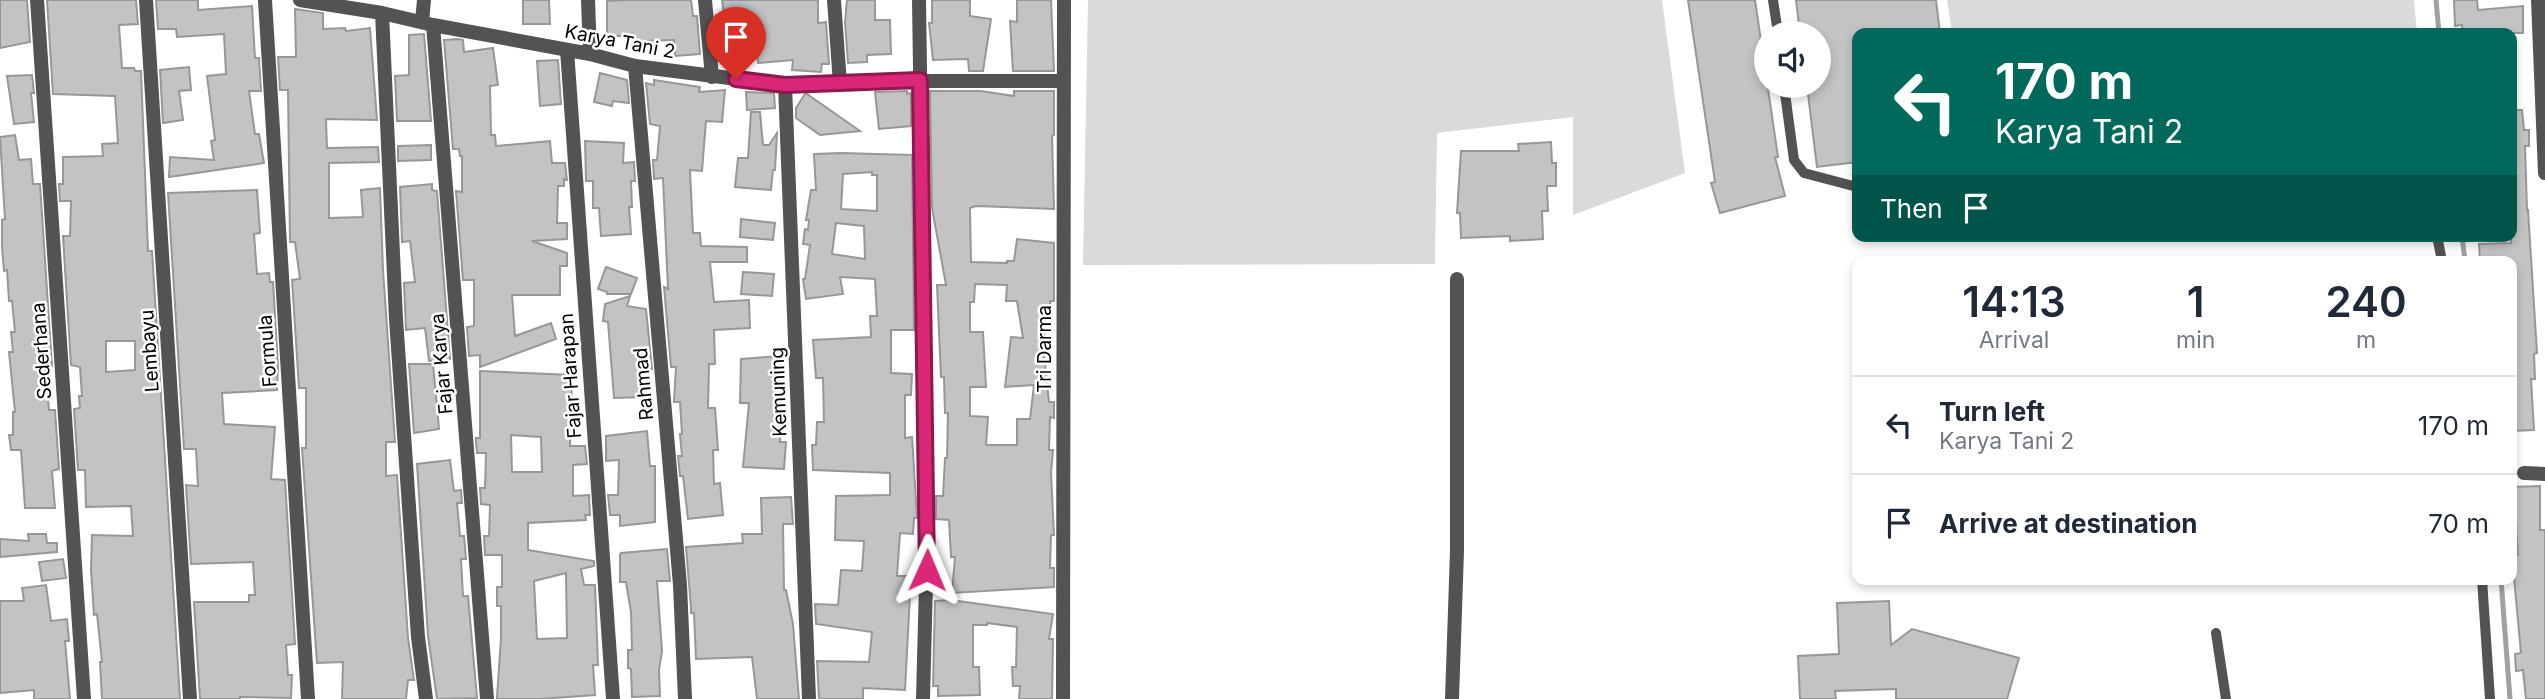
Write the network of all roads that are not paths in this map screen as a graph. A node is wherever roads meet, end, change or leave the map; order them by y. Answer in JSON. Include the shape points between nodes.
{"nodes":[{"id":1,"x":37,"y":0,"type":"edge"},
{"id":2,"x":146,"y":0,"type":"edge"},
{"id":3,"x":265,"y":0,"type":"edge"},
{"id":4,"x":300,"y":0,"type":"edge"},
{"id":5,"x":424,"y":0,"type":"edge"},
{"id":6,"x":588,"y":0,"type":"edge"},
{"id":7,"x":705,"y":0,"type":"edge"},
{"id":8,"x":834,"y":0,"type":"edge"},
{"id":9,"x":919,"y":0,"type":"edge"},
{"id":10,"x":1064,"y":0,"type":"edge"},
{"id":11,"x":1773,"y":0,"type":"edge"},
{"id":12,"x":2538,"y":0,"type":"edge"},
{"id":13,"x":382,"y":13,"type":"junction"},
{"id":14,"x":1776,"y":21,"type":"edge"},
{"id":15,"x":428,"y":24,"type":"junction"},
{"id":16,"x":567,"y":50,"type":"junction"},
{"id":17,"x":590,"y":54,"type":"junction"},
{"id":18,"x":635,"y":66,"type":"junction"},
{"id":19,"x":712,"y":76,"type":"junction"},
{"id":20,"x":920,"y":80,"type":"junction"},
{"id":21,"x":1063,"y":81,"type":"junction"},
{"id":22,"x":840,"y":84,"type":"junction"},
{"id":23,"x":785,"y":85,"type":"junction"},
{"id":24,"x":1786,"y":98,"type":"edge"},
{"id":25,"x":2545,"y":173,"type":"edge"},
{"id":26,"x":1852,"y":186,"type":"edge"},
{"id":27,"x":1458,"y":279,"type":"dead end"},
{"id":28,"x":2524,"y":473,"type":"dead end"},
{"id":29,"x":2545,"y":474,"type":"edge"},
{"id":30,"x":2482,"y":585,"type":"edge"},
{"id":31,"x":2216,"y":632,"type":"dead end"},
{"id":32,"x":84,"y":699,"type":"edge"},
{"id":33,"x":190,"y":699,"type":"edge"},
{"id":34,"x":308,"y":699,"type":"edge"},
{"id":35,"x":426,"y":699,"type":"edge"},
{"id":36,"x":487,"y":699,"type":"edge"},
{"id":37,"x":613,"y":699,"type":"edge"},
{"id":38,"x":685,"y":699,"type":"edge"},
{"id":39,"x":809,"y":699,"type":"edge"},
{"id":40,"x":923,"y":699,"type":"edge"},
{"id":41,"x":1063,"y":699,"type":"edge"},
{"id":42,"x":1452,"y":699,"type":"edge"},
{"id":43,"x":2226,"y":699,"type":"edge"},
{"id":44,"x":2490,"y":699,"type":"edge"}],
"edges":[{"from":1,"to":32,"type":"street","name":"Sederhana"},
{"from":2,"to":33,"type":"street","name":"Lembayu"},
{"from":3,"to":34,"type":"street","name":"Formula"},
{"from":4,"to":13,"type":"street","name":"Karya Tani 2"},
{"from":5,"to":15,"type":"street","name":"Fajar Karya"},
{"from":6,"to":17,"type":"street"},
{"from":7,"to":19,"type":"street"},
{"from":8,"to":22,"type":"street"},
{"from":9,"to":20,"type":"street"},
{"from":10,"to":21,"type":"street","name":"Tri Darma"},
{"from":11,"to":14,"type":"lane"},
{"from":12,"to":25,"type":"street"},
{"from":13,"to":15,"type":"street","name":"Karya Tani 2"},
{"from":13,"to":35,"type":"street","via":[[396,319]]},
{"from":15,"to":16,"type":"street","name":"Karya Tani 2"},
{"from":15,"to":36,"type":"street","name":"Fajar Karya"},
{"from":16,"to":17,"type":"street","name":"Karya Tani 2"},
{"from":16,"to":37,"type":"street","name":"Fajar Harapan"},
{"from":17,"to":18,"type":"street","name":"Karya Tani 2"},
{"from":18,"to":19,"type":"street","name":"Karya Tani 2"},
{"from":18,"to":38,"type":"street","name":"Rahmad","via":[[680,585]]},
{"from":19,"to":23,"type":"street","name":"Karya Tani 2"},
{"from":20,"to":21,"type":"street","name":"Karya Tani 2"},
{"from":20,"to":22,"type":"street","name":"Karya Tani 2"},
{"from":20,"to":40,"type":"street","via":[[927,544]]},
{"from":21,"to":41,"type":"street","name":"Tri Darma"},
{"from":22,"to":23,"type":"street","name":"Karya Tani 2"},
{"from":23,"to":39,"type":"street","name":"Kemuning"},
{"from":24,"to":26,"type":"lane","via":[[1794,160],[1804,173]]},
{"from":27,"to":42,"type":"street"},
{"from":28,"to":29,"type":"street"},
{"from":30,"to":44,"type":"lane"},
{"from":31,"to":43,"type":"lane"}]}
